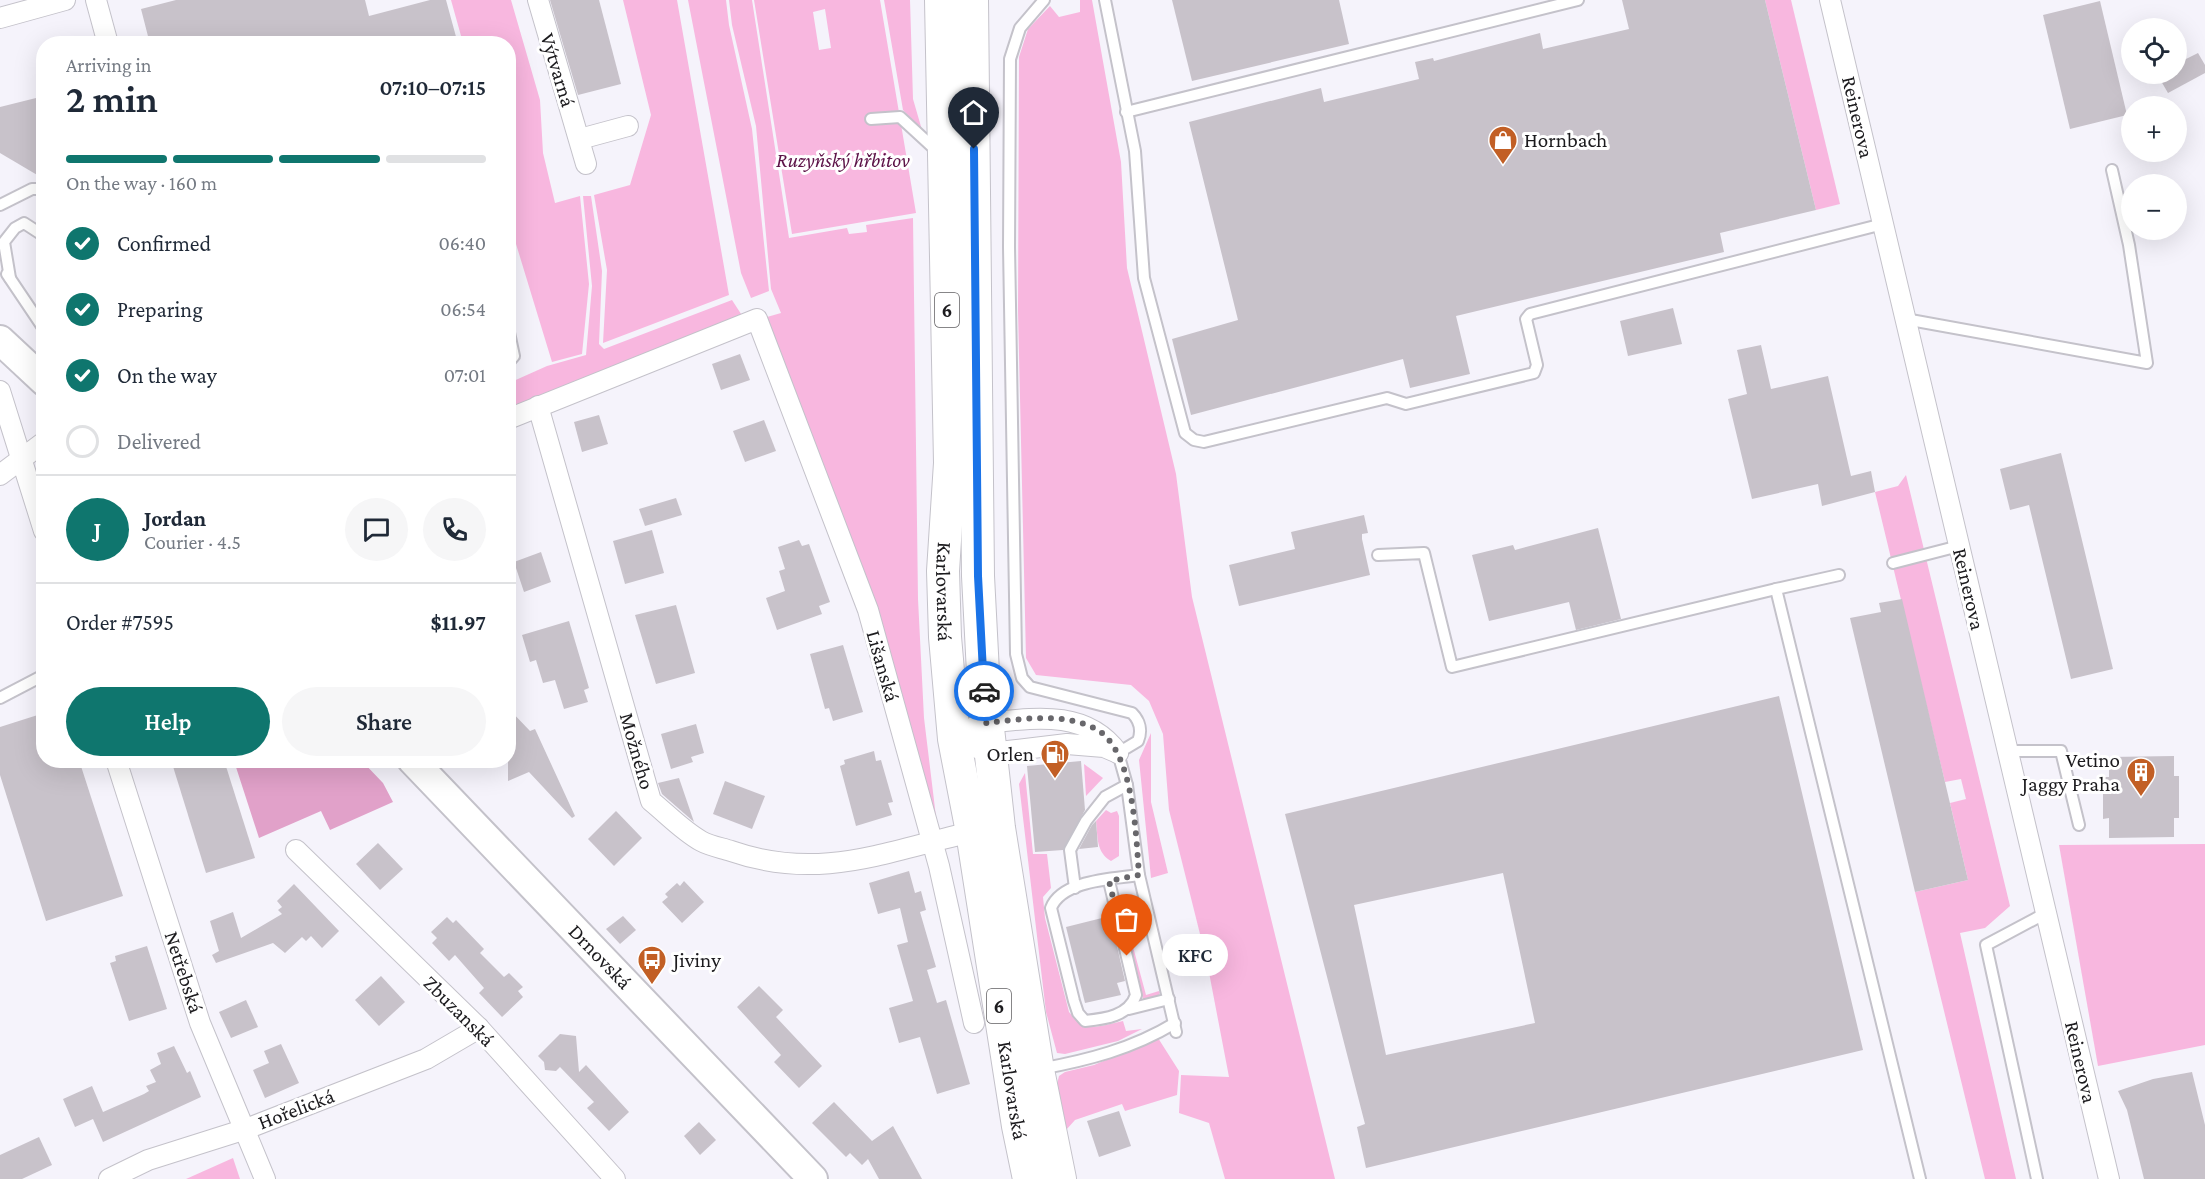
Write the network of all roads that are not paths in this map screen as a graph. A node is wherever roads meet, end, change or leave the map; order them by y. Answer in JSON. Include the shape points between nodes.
{"nodes":[{"id":1,"x":65,"y":0,"type":"edge"},
{"id":2,"x":96,"y":0,"type":"edge"},
{"id":3,"x":537,"y":0,"type":"edge"},
{"id":4,"x":941,"y":0,"type":"edge"},
{"id":5,"x":972,"y":0,"type":"edge"},
{"id":6,"x":1044,"y":0,"type":"edge"},
{"id":7,"x":1106,"y":0,"type":"edge"},
{"id":8,"x":1578,"y":0,"type":"edge"},
{"id":9,"x":1830,"y":0,"type":"edge"},
{"id":10,"x":0,"y":18,"type":"edge"},
{"id":11,"x":106,"y":36,"type":"edge"},
{"id":12,"x":1126,"y":112,"type":"junction"},
{"id":13,"x":872,"y":119,"type":"dead end"},
{"id":14,"x":628,"y":126,"type":"dead end"},
{"id":15,"x":580,"y":139,"type":"junction"},
{"id":16,"x":944,"y":157,"type":"junction"},
{"id":17,"x":586,"y":164,"type":"dead end"},
{"id":18,"x":2112,"y":170,"type":"dead end"},
{"id":19,"x":36,"y":189,"type":"edge"},
{"id":20,"x":0,"y":205,"type":"edge"},
{"id":21,"x":1883,"y":224,"type":"junction"},
{"id":22,"x":36,"y":231,"type":"edge"},
{"id":23,"x":0,"y":263,"type":"edge"},
{"id":24,"x":10,"y":278,"type":"junction"},
{"id":25,"x":36,"y":317,"type":"edge"},
{"id":26,"x":1905,"y":319,"type":"junction"},
{"id":27,"x":0,"y":340,"type":"edge"},
{"id":28,"x":36,"y":372,"type":"edge"},
{"id":29,"x":0,"y":391,"type":"edge"},
{"id":30,"x":538,"y":406,"type":"junction"},
{"id":31,"x":516,"y":416,"type":"edge"},
{"id":32,"x":36,"y":448,"type":"edge"},
{"id":33,"x":21,"y":459,"type":"junction"},
{"id":34,"x":0,"y":475,"type":"edge"},
{"id":35,"x":36,"y":506,"type":"edge"},
{"id":36,"x":1959,"y":546,"type":"junction"},
{"id":37,"x":1378,"y":555,"type":"dead end"},
{"id":38,"x":1893,"y":563,"type":"dead end"},
{"id":39,"x":1839,"y":575,"type":"dead end"},
{"id":40,"x":1776,"y":589,"type":"junction"},
{"id":41,"x":36,"y":679,"type":"edge"},
{"id":42,"x":0,"y":698,"type":"edge"},
{"id":43,"x":986,"y":723,"type":"junction"},
{"id":44,"x":954,"y":739,"type":"junction"},
{"id":45,"x":2008,"y":751,"type":"junction"},
{"id":46,"x":990,"y":753,"type":"junction"},
{"id":47,"x":1118,"y":753,"type":"junction"},
{"id":48,"x":119,"y":768,"type":"edge"},
{"id":49,"x":420,"y":768,"type":"edge"},
{"id":50,"x":1127,"y":785,"type":"junction"},
{"id":51,"x":2079,"y":825,"type":"dead end"},
{"id":52,"x":972,"y":832,"type":"junction"},
{"id":53,"x":933,"y":842,"type":"junction"},
{"id":54,"x":296,"y":850,"type":"dead end"},
{"id":55,"x":1139,"y":875,"type":"junction"},
{"id":56,"x":1109,"y":881,"type":"junction"},
{"id":57,"x":1075,"y":888,"type":"junction"},
{"id":58,"x":2046,"y":913,"type":"junction"},
{"id":59,"x":1169,"y":999,"type":"junction"},
{"id":60,"x":1129,"y":1009,"type":"junction"},
{"id":61,"x":974,"y":1023,"type":"dead end"},
{"id":62,"x":479,"y":1029,"type":"junction"},
{"id":63,"x":1038,"y":1070,"type":"junction"},
{"id":64,"x":246,"y":1129,"type":"junction"},
{"id":65,"x":109,"y":1179,"type":"edge"},
{"id":66,"x":265,"y":1179,"type":"edge"},
{"id":67,"x":615,"y":1179,"type":"edge"},
{"id":68,"x":813,"y":1179,"type":"edge"},
{"id":69,"x":1029,"y":1179,"type":"edge"},
{"id":70,"x":1060,"y":1179,"type":"edge"},
{"id":71,"x":1920,"y":1179,"type":"edge"},
{"id":72,"x":2037,"y":1179,"type":"edge"},
{"id":73,"x":2109,"y":1179,"type":"edge"}],
"edges":[{"from":1,"to":10,"type":"street"},
{"from":2,"to":11,"type":"street"},
{"from":3,"to":15,"type":"street","name":"Výtvarná"},
{"from":4,"to":16,"type":"main road","name":"Karlovarská","number":"6"},
{"from":5,"to":43,"type":"main road","name":"Karlovarská","number":"6","via":[[978,576]]},
{"from":6,"to":47,"type":"lane","via":[[1020,28],[1010,59],[1016,654],[1022,678],[1030,687],[1132,712],[1141,734],[1138,741]]},
{"from":7,"to":12,"type":"lane"},
{"from":8,"to":12,"type":"lane"},
{"from":9,"to":21,"type":"street","name":"Reinerova"},
{"from":12,"to":21,"type":"lane","via":[[1135,151],[1144,278],[1185,433],[1194,441],[1204,442],[1387,398],[1406,404],[1534,373],[1537,365],[1526,319],[1530,314]]},
{"from":13,"to":16,"type":"lane","via":[[900,117]]},
{"from":14,"to":15,"type":"street"},
{"from":15,"to":17,"type":"street","name":"Výtvarná"},
{"from":16,"to":44,"type":"main road","name":"Karlovarská","number":"6","via":[[950,463],[943,571]]},
{"from":18,"to":26,"type":"lane","via":[[2129,245],[2147,363]]},
{"from":19,"to":20,"type":"lane"},
{"from":21,"to":26,"type":"street","name":"Reinerova"},
{"from":22,"to":24,"type":"lane","via":[[24,224],[6,236]]},
{"from":23,"to":24,"type":"lane"},
{"from":24,"to":25,"type":"lane"},
{"from":26,"to":36,"type":"street","name":"Reinerova"},
{"from":27,"to":28,"type":"main road"},
{"from":29,"to":33,"type":"street"},
{"from":30,"to":31,"type":"street"},
{"from":30,"to":53,"type":"street","name":"Možného","via":[[651,801],[701,841],[785,864],[825,865]]},
{"from":30,"to":53,"type":"street","name":"Lišanská","via":[[757,319],[868,610]]},
{"from":32,"to":33,"type":"street"},
{"from":33,"to":34,"type":"street"},
{"from":33,"to":35,"type":"street"},
{"from":36,"to":38,"type":"lane"},
{"from":36,"to":45,"type":"street","name":"Reinerova"},
{"from":37,"to":40,"type":"lane","via":[[1424,553],[1452,667]]},
{"from":39,"to":40,"type":"lane"},
{"from":40,"to":71,"type":"lane"},
{"from":41,"to":42,"type":"lane"},
{"from":43,"to":44,"type":"street"},
{"from":43,"to":46,"type":"main road","name":"Karlovarská","number":"6"},
{"from":43,"to":47,"type":"street","via":[[1053,719],[1074,722],[1096,729]]},
{"from":44,"to":46,"type":"street"},
{"from":44,"to":52,"type":"main road","name":"Karlovarská","number":"6"},
{"from":45,"to":51,"type":"lane","via":[[2061,751]]},
{"from":45,"to":58,"type":"street","name":"Reinerova"},
{"from":46,"to":47,"type":"street","via":[[1067,744],[1104,747]]},
{"from":46,"to":63,"type":"main road","name":"Karlovarská","number":"6"},
{"from":47,"to":50,"type":"lane"},
{"from":48,"to":64,"type":"street","name":"Netřebská","via":[[200,1023]]},
{"from":49,"to":68,"type":"main road","name":"Drnovská"},
{"from":50,"to":55,"type":"lane"},
{"from":50,"to":57,"type":"lane","via":[[1105,796],[1070,850]]},
{"from":52,"to":53,"type":"street","name":"Možného"},
{"from":52,"to":69,"type":"main road","name":"Karlovarská","number":"6"},
{"from":53,"to":61,"type":"street","name":"Lišanská"},
{"from":54,"to":62,"type":"street","name":"Zbuzanská"},
{"from":55,"to":56,"type":"lane"},
{"from":55,"to":59,"type":"lane"},
{"from":56,"to":57,"type":"lane"},
{"from":56,"to":60,"type":"lane","via":[[1136,995]]},
{"from":57,"to":60,"type":"lane","via":[[1055,898],[1051,909],[1078,1013],[1085,1021]]},
{"from":58,"to":72,"type":"lane","via":[[1986,945]]},
{"from":58,"to":73,"type":"street","name":"Reinerova"},
{"from":59,"to":60,"type":"lane"},
{"from":59,"to":63,"type":"lane","via":[[1176,1028],[1095,1059]]},
{"from":62,"to":64,"type":"street","name":"Hořelická","via":[[426,1059]]},
{"from":62,"to":67,"type":"street","name":"Zbuzanská"},
{"from":63,"to":70,"type":"main road","name":"Karlovarská","number":"6"},
{"from":64,"to":65,"type":"street","name":"Hořelická","via":[[148,1160]]},
{"from":64,"to":66,"type":"street","name":"Netřebská"}]}
